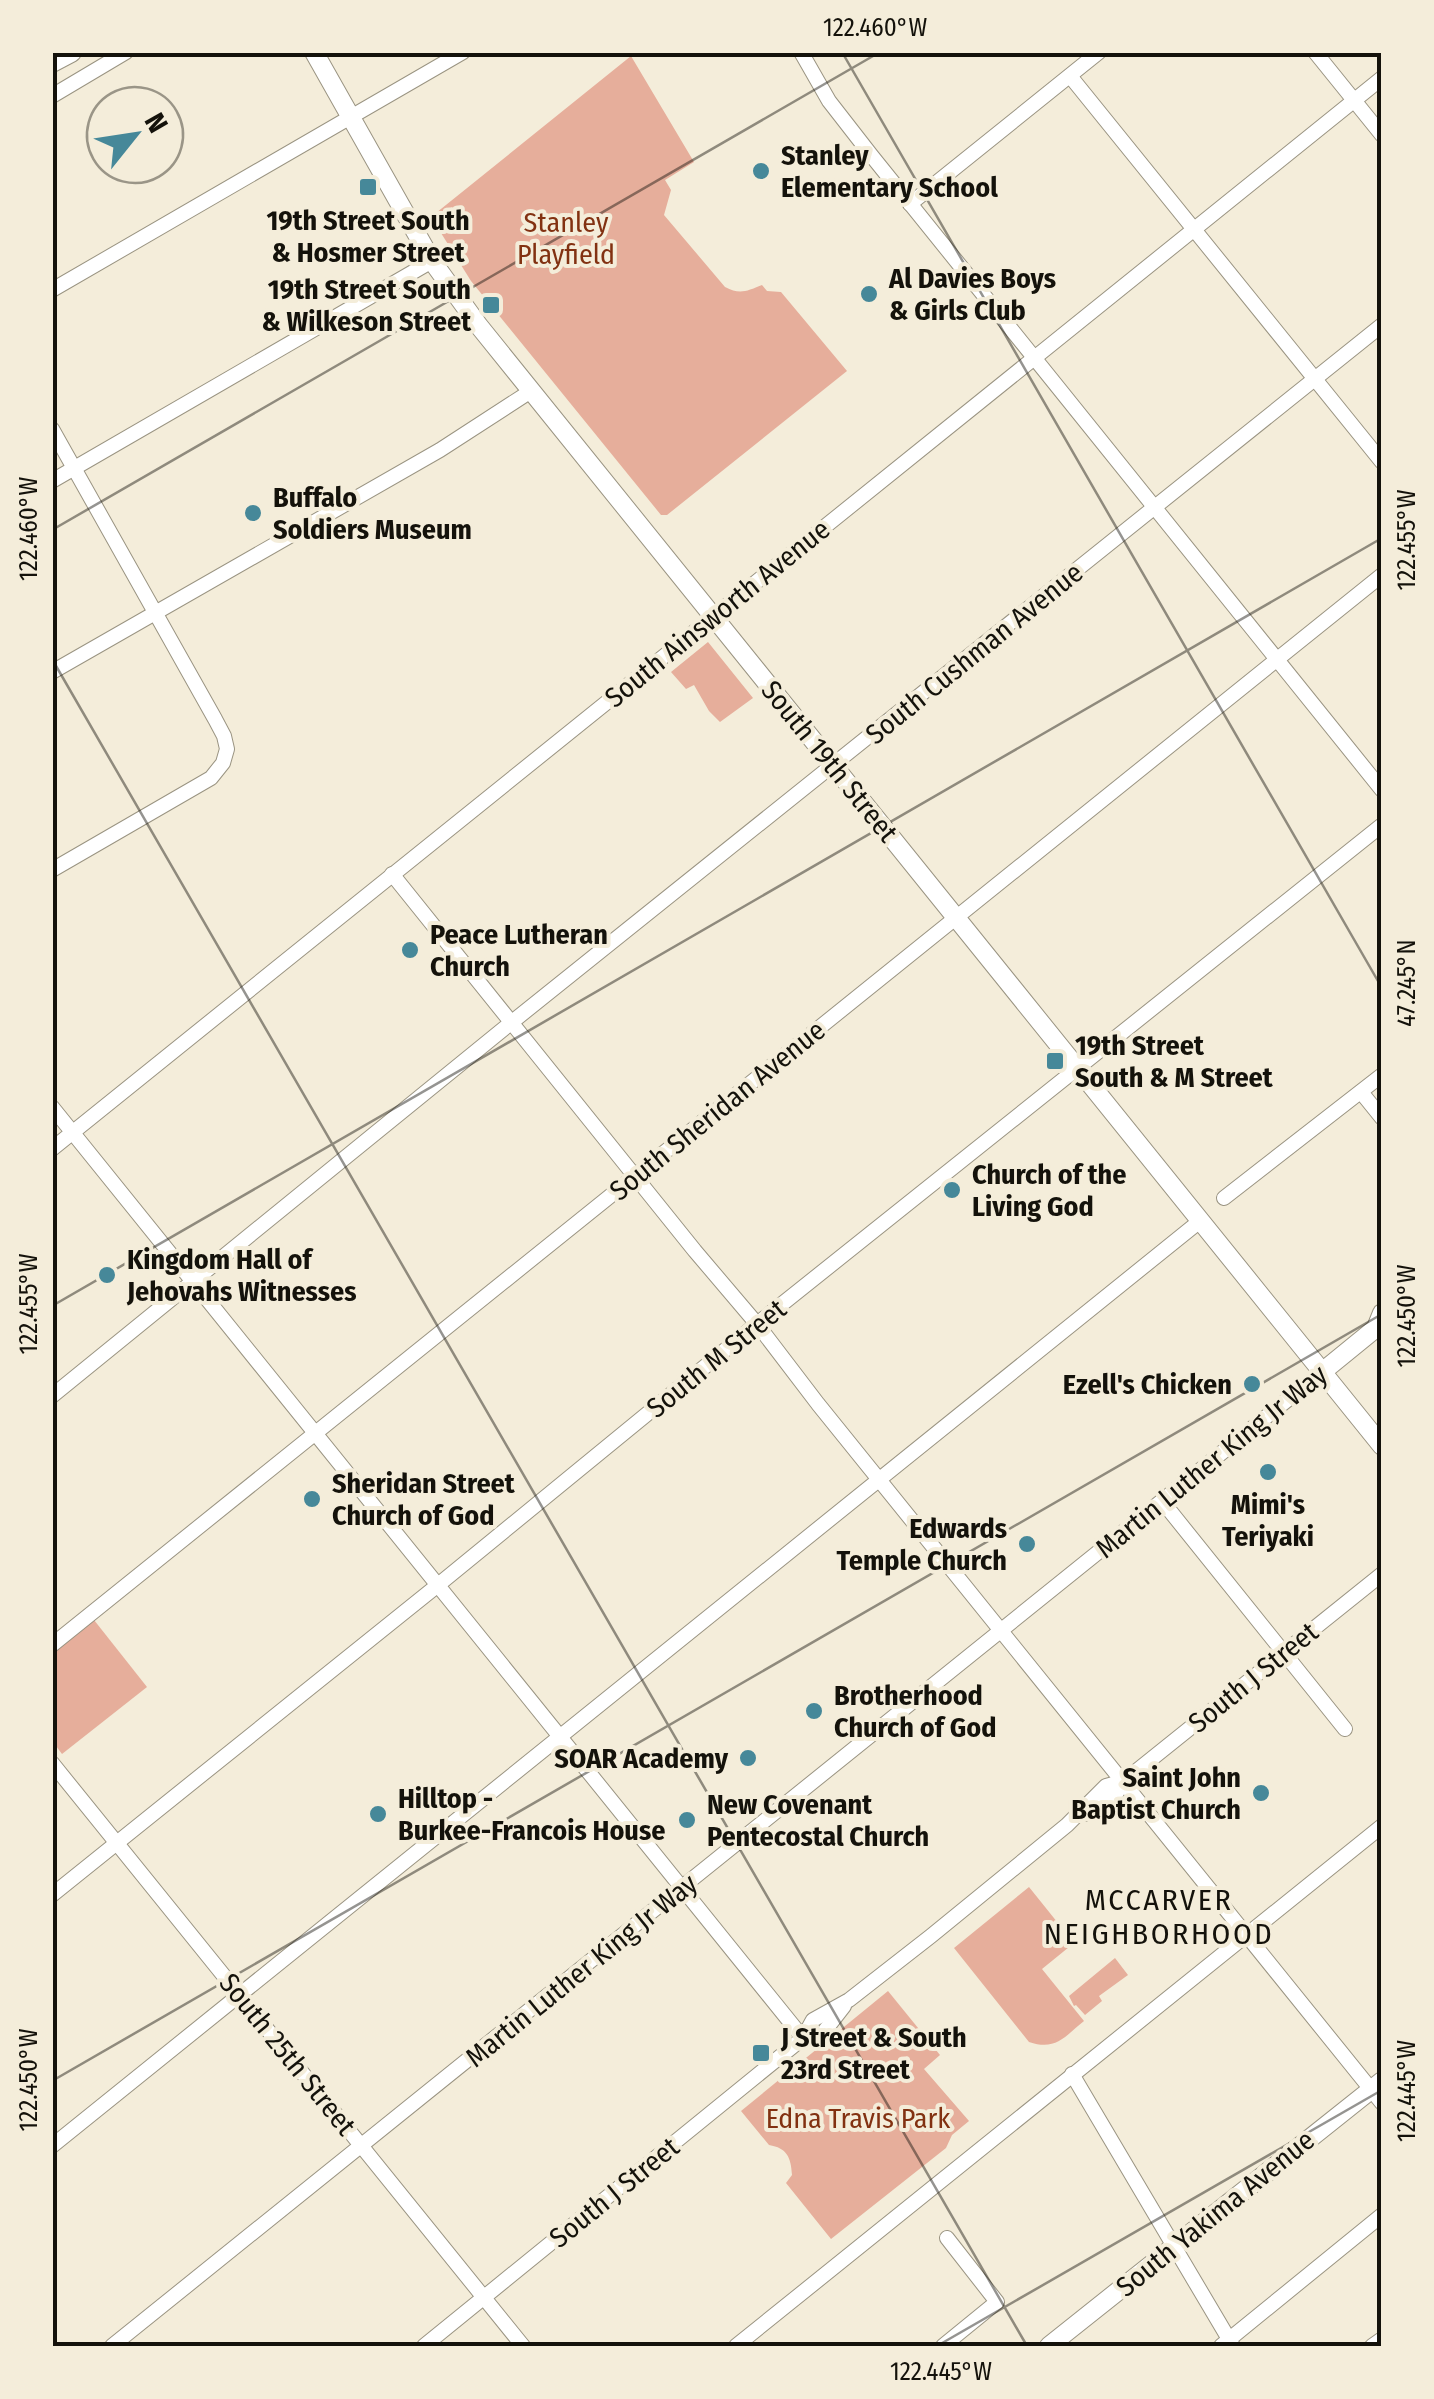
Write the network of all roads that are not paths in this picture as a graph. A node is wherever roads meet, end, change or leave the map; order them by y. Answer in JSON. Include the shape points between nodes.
{"nodes":[{"id":1,"x":71,"y":52,"type":"edge"},
{"id":2,"x":126,"y":52,"type":"edge"},
{"id":3,"x":314,"y":52,"type":"edge"},
{"id":4,"x":463,"y":52,"type":"edge"},
{"id":5,"x":801,"y":52,"type":"edge"},
{"id":6,"x":1098,"y":52,"type":"edge"},
{"id":7,"x":1315,"y":52,"type":"edge"},
{"id":8,"x":52,"y":62,"type":"edge"},
{"id":9,"x":1070,"y":76,"type":"junction"},
{"id":10,"x":1382,"y":78,"type":"edge"},
{"id":11,"x":52,"y":96,"type":"edge"},
{"id":12,"x":1353,"y":100,"type":"junction"},
{"id":13,"x":350,"y":117,"type":"junction"},
{"id":14,"x":1382,"y":136,"type":"edge"},
{"id":15,"x":910,"y":204,"type":"junction"},
{"id":16,"x":1194,"y":229,"type":"junction"},
{"id":17,"x":432,"y":261,"type":"junction"},
{"id":18,"x":52,"y":290,"type":"edge"},
{"id":19,"x":1382,"y":325,"type":"edge"},
{"id":20,"x":1033,"y":358,"type":"junction"},
{"id":21,"x":1314,"y":379,"type":"junction"},
{"id":22,"x":531,"y":391,"type":"junction"},
{"id":23,"x":52,"y":430,"type":"edge"},
{"id":24,"x":1382,"y":462,"type":"edge"},
{"id":25,"x":74,"y":469,"type":"junction"},
{"id":26,"x":52,"y":481,"type":"edge"},
{"id":27,"x":1154,"y":508,"type":"junction"},
{"id":28,"x":1382,"y":575,"type":"edge"},
{"id":29,"x":155,"y":613,"type":"junction"},
{"id":30,"x":713,"y":616,"type":"junction"},
{"id":31,"x":1277,"y":660,"type":"junction"},
{"id":32,"x":52,"y":672,"type":"edge"},
{"id":33,"x":834,"y":765,"type":"junction"},
{"id":34,"x":1382,"y":790,"type":"edge"},
{"id":35,"x":1382,"y":825,"type":"edge"},
{"id":36,"x":52,"y":870,"type":"edge"},
{"id":37,"x":392,"y":874,"type":"junction"},
{"id":38,"x":956,"y":917,"type":"junction"},
{"id":39,"x":512,"y":1022,"type":"junction"},
{"id":40,"x":1078,"y":1068,"type":"junction"},
{"id":41,"x":1382,"y":1075,"type":"edge"},
{"id":42,"x":1361,"y":1092,"type":"junction"},
{"id":43,"x":52,"y":1107,"type":"edge"},
{"id":44,"x":1382,"y":1118,"type":"edge"},
{"id":45,"x":73,"y":1132,"type":"junction"},
{"id":46,"x":52,"y":1148,"type":"edge"},
{"id":47,"x":635,"y":1175,"type":"junction"},
{"id":48,"x":1224,"y":1198,"type":"dead end"},
{"id":49,"x":1200,"y":1220,"type":"junction"},
{"id":50,"x":194,"y":1282,"type":"junction"},
{"id":51,"x":1380,"y":1323,"type":"edge"},
{"id":52,"x":757,"y":1324,"type":"junction"},
{"id":53,"x":1322,"y":1372,"type":"junction"},
{"id":54,"x":52,"y":1396,"type":"edge"},
{"id":55,"x":316,"y":1434,"type":"junction"},
{"id":56,"x":1382,"y":1446,"type":"edge"},
{"id":57,"x":879,"y":1478,"type":"junction"},
{"id":58,"x":1162,"y":1501,"type":"junction"},
{"id":59,"x":1382,"y":1574,"type":"edge"},
{"id":60,"x":438,"y":1586,"type":"junction"},
{"id":61,"x":1001,"y":1630,"type":"junction"},
{"id":62,"x":52,"y":1645,"type":"edge"},
{"id":63,"x":1284,"y":1652,"type":"junction"},
{"id":64,"x":1345,"y":1729,"type":"dead end"},
{"id":65,"x":560,"y":1737,"type":"junction"},
{"id":66,"x":52,"y":1763,"type":"edge"},
{"id":67,"x":1124,"y":1781,"type":"junction"},
{"id":68,"x":1382,"y":1826,"type":"edge"},
{"id":69,"x":118,"y":1843,"type":"junction"},
{"id":70,"x":682,"y":1888,"type":"junction"},
{"id":71,"x":52,"y":1895,"type":"edge"},
{"id":72,"x":1246,"y":1934,"type":"junction"},
{"id":73,"x":240,"y":1994,"type":"junction"},
{"id":74,"x":803,"y":2038,"type":"junction"},
{"id":75,"x":1072,"y":2074,"type":"junction"},
{"id":76,"x":1378,"y":2091,"type":"edge"},
{"id":77,"x":52,"y":2146,"type":"edge"},
{"id":78,"x":362,"y":2146,"type":"junction"},
{"id":79,"x":1382,"y":2215,"type":"edge"},
{"id":80,"x":947,"y":2238,"type":"dead end"},
{"id":81,"x":1174,"y":2245,"type":"junction"},
{"id":82,"x":484,"y":2298,"type":"junction"},
{"id":83,"x":1382,"y":2339,"type":"edge"},
{"id":84,"x":1227,"y":2344,"type":"edge"},
{"id":85,"x":112,"y":2346,"type":"edge"},
{"id":86,"x":424,"y":2346,"type":"edge"},
{"id":87,"x":523,"y":2346,"type":"edge"},
{"id":88,"x":736,"y":2346,"type":"edge"},
{"id":89,"x":943,"y":2346,"type":"edge"},
{"id":90,"x":1049,"y":2346,"type":"edge"},
{"id":91,"x":1372,"y":2346,"type":"edge"}],
"edges":[{"from":1,"to":8,"type":"highway"},
{"from":2,"to":11,"type":"street"},
{"from":3,"to":13,"type":"main road","name":"South 19th Street"},
{"from":4,"to":13,"type":"street"},
{"from":5,"to":15,"type":"street","via":[[829,101]]},
{"from":6,"to":9,"type":"street"},
{"from":7,"to":12,"type":"street"},
{"from":9,"to":15,"type":"street"},
{"from":9,"to":16,"type":"street"},
{"from":10,"to":12,"type":"street","name":"South Ainsworth Avenue"},
{"from":12,"to":14,"type":"street"},
{"from":12,"to":16,"type":"street","name":"South Ainsworth Avenue"},
{"from":13,"to":17,"type":"main road","name":"South 19th Street"},
{"from":13,"to":18,"type":"street"},
{"from":15,"to":20,"type":"street"},
{"from":16,"to":20,"type":"street","name":"South Ainsworth Avenue"},
{"from":16,"to":21,"type":"street"},
{"from":17,"to":22,"type":"main road","name":"South 19th Street"},
{"from":17,"to":25,"type":"street"},
{"from":19,"to":21,"type":"street","name":"South Cushman Avenue"},
{"from":20,"to":27,"type":"street"},
{"from":20,"to":30,"type":"street","name":"South Ainsworth Avenue"},
{"from":21,"to":24,"type":"street"},
{"from":21,"to":27,"type":"street","name":"South Cushman Avenue"},
{"from":22,"to":29,"type":"street"},
{"from":22,"to":30,"type":"main road","name":"South 19th Street"},
{"from":23,"to":25,"type":"street"},
{"from":25,"to":26,"type":"street"},
{"from":25,"to":29,"type":"street"},
{"from":27,"to":31,"type":"street"},
{"from":27,"to":33,"type":"street","name":"South Cushman Avenue"},
{"from":28,"to":31,"type":"street","name":"South Sheridan Avenue"},
{"from":29,"to":32,"type":"street"},
{"from":29,"to":36,"type":"street","via":[[216,719],[226,755],[198,788]]},
{"from":30,"to":33,"type":"main road","name":"South 19th Street"},
{"from":30,"to":37,"type":"street","name":"South Ainsworth Avenue"},
{"from":31,"to":34,"type":"street"},
{"from":31,"to":38,"type":"street","name":"South Sheridan Avenue"},
{"from":33,"to":38,"type":"main road","name":"South 19th Street"},
{"from":33,"to":39,"type":"street","name":"South Cushman Avenue"},
{"from":35,"to":40,"type":"street","name":"South M Street"},
{"from":37,"to":39,"type":"street"},
{"from":37,"to":45,"type":"street","name":"South Ainsworth Avenue"},
{"from":38,"to":40,"type":"main road","name":"South 19th Street"},
{"from":38,"to":47,"type":"street","name":"South Sheridan Avenue"},
{"from":39,"to":47,"type":"street"},
{"from":39,"to":50,"type":"street","name":"South Cushman Avenue"},
{"from":40,"to":49,"type":"main road","name":"South 19th Street"},
{"from":40,"to":52,"type":"street","name":"South M Street"},
{"from":41,"to":42,"type":"street"},
{"from":42,"to":44,"type":"street"},
{"from":42,"to":48,"type":"street"},
{"from":43,"to":45,"type":"street"},
{"from":45,"to":46,"type":"street","name":"South Ainsworth Avenue"},
{"from":45,"to":50,"type":"street"},
{"from":47,"to":52,"type":"street"},
{"from":47,"to":55,"type":"street","name":"South Sheridan Avenue"},
{"from":49,"to":53,"type":"main road","name":"South 19th Street"},
{"from":49,"to":57,"type":"street"},
{"from":50,"to":54,"type":"street","name":"South Cushman Avenue"},
{"from":50,"to":55,"type":"street"},
{"from":51,"to":53,"type":"main road","name":"Martin Luther King Jr Way"},
{"from":52,"to":57,"type":"street"},
{"from":52,"to":60,"type":"street","name":"South M Street"},
{"from":53,"to":56,"type":"main road","name":"South 19th Street"},
{"from":53,"to":58,"type":"street","name":"Martin Luther King Jr Way"},
{"from":55,"to":60,"type":"street"},
{"from":55,"to":62,"type":"street","name":"South Sheridan Avenue"},
{"from":57,"to":61,"type":"street"},
{"from":57,"to":65,"type":"street"},
{"from":58,"to":61,"type":"street","name":"Martin Luther King Jr Way"},
{"from":58,"to":63,"type":"street"},
{"from":59,"to":63,"type":"street","name":"South J Street"},
{"from":60,"to":65,"type":"street"},
{"from":60,"to":69,"type":"street","name":"South M Street"},
{"from":61,"to":67,"type":"street"},
{"from":61,"to":70,"type":"street","name":"Martin Luther King Jr Way"},
{"from":63,"to":64,"type":"street"},
{"from":63,"to":67,"type":"street","name":"South J Street"},
{"from":65,"to":70,"type":"street"},
{"from":65,"to":73,"type":"street"},
{"from":66,"to":69,"type":"street","name":"South 25th Street"},
{"from":67,"to":72,"type":"street"},
{"from":67,"to":74,"type":"street","name":"South J Street","via":[[1106,1786],[850,2000],[813,2020]]},
{"from":68,"to":72,"type":"street"},
{"from":69,"to":71,"type":"street","name":"South M Street"},
{"from":69,"to":73,"type":"street","name":"South 25th Street"},
{"from":70,"to":74,"type":"street"},
{"from":70,"to":78,"type":"street","name":"Martin Luther King Jr Way"},
{"from":72,"to":75,"type":"street"},
{"from":72,"to":76,"type":"street"},
{"from":73,"to":77,"type":"street"},
{"from":73,"to":78,"type":"street","name":"South 25th Street"},
{"from":74,"to":82,"type":"street","name":"South J Street"},
{"from":75,"to":81,"type":"street"},
{"from":75,"to":88,"type":"street"},
{"from":76,"to":81,"type":"main road","name":"South Yakima Avenue"},
{"from":78,"to":82,"type":"street","name":"South 25th Street"},
{"from":78,"to":85,"type":"street","name":"Martin Luther King Jr Way"},
{"from":79,"to":84,"type":"street"},
{"from":80,"to":89,"type":"street","via":[[997,2302]]},
{"from":81,"to":84,"type":"street"},
{"from":81,"to":90,"type":"main road","name":"South Yakima Avenue"},
{"from":82,"to":86,"type":"street","name":"South J Street"},
{"from":82,"to":87,"type":"street","name":"South 25th Street"},
{"from":83,"to":91,"type":"street"}]}
